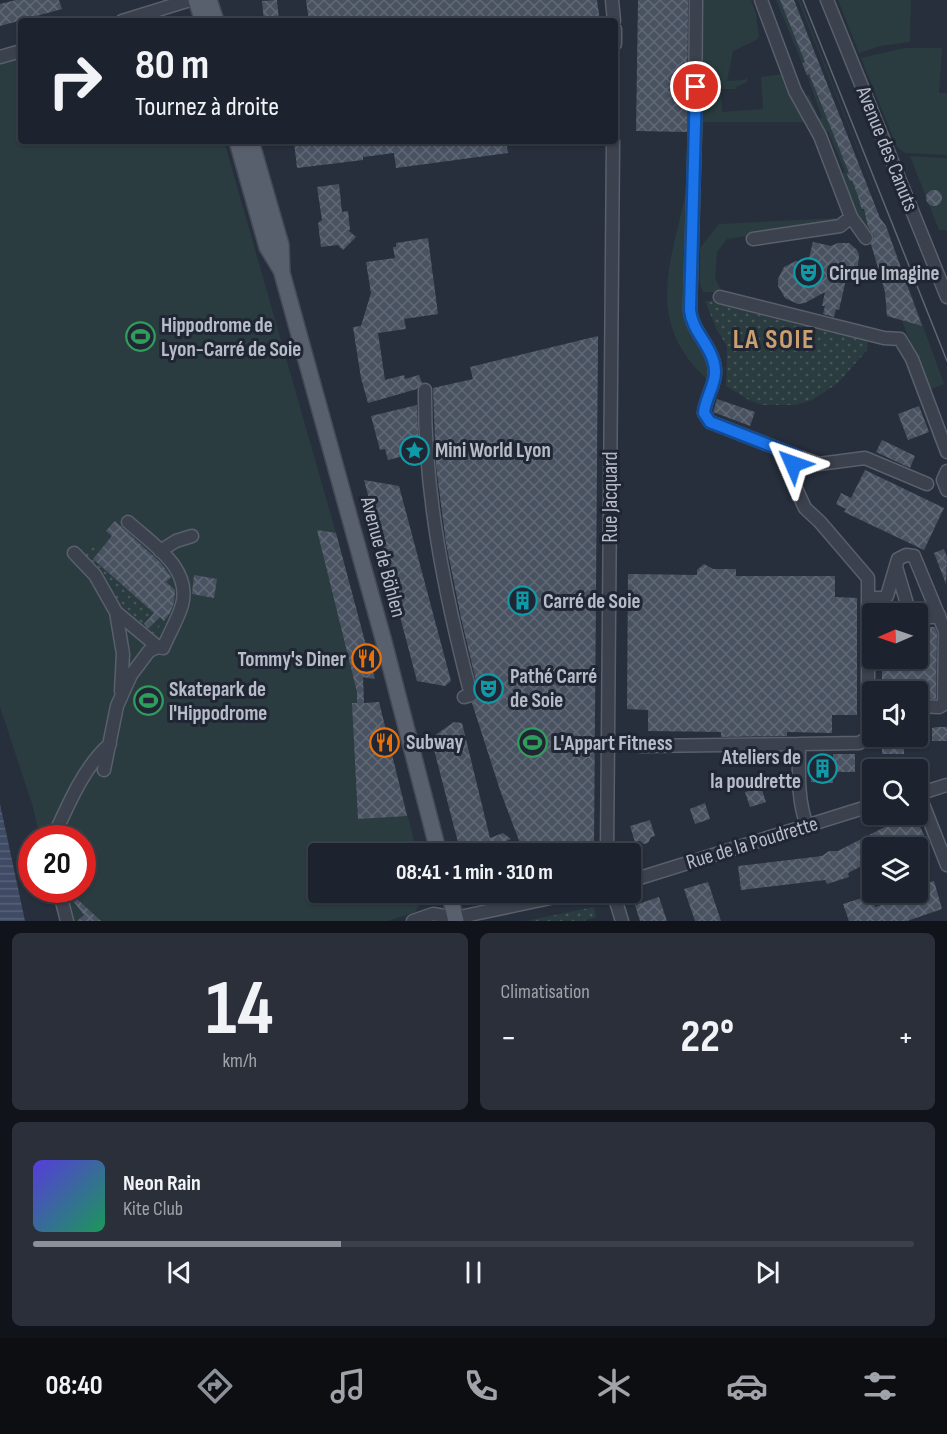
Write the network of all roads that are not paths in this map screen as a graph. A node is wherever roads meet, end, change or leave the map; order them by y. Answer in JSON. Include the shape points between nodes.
{"nodes":[{"id":1,"x":612,"y":0,"type":"edge"},
{"id":2,"x":696,"y":0,"type":"edge"},
{"id":3,"x":761,"y":0,"type":"edge"},
{"id":4,"x":827,"y":0,"type":"edge"},
{"id":5,"x":199,"y":9,"type":"edge"},
{"id":6,"x":141,"y":18,"type":"edge"},
{"id":7,"x":614,"y":18,"type":"edge"},
{"id":8,"x":18,"y":52,"type":"edge"},
{"id":9,"x":0,"y":57,"type":"edge"},
{"id":10,"x":238,"y":144,"type":"edge"},
{"id":11,"x":251,"y":144,"type":"edge"},
{"id":12,"x":613,"y":144,"type":"edge"},
{"id":13,"x":851,"y":217,"type":"junction"},
{"id":14,"x":866,"y":238,"type":"dead end"},
{"id":15,"x":753,"y":239,"type":"dead end"},
{"id":16,"x":282,"y":273,"type":"junction"},
{"id":17,"x":720,"y":297,"type":"dead end"},
{"id":18,"x":947,"y":297,"type":"edge"},
{"id":19,"x":425,"y":390,"type":"dead end"},
{"id":20,"x":947,"y":452,"type":"edge"},
{"id":21,"x":797,"y":456,"type":"junction"},
{"id":22,"x":947,"y":471,"type":"edge"},
{"id":23,"x":927,"y":484,"type":"dead end"},
{"id":24,"x":947,"y":490,"type":"edge"},
{"id":25,"x":128,"y":522,"type":"dead end"},
{"id":26,"x":192,"y":536,"type":"dead end"},
{"id":27,"x":160,"y":551,"type":"junction"},
{"id":28,"x":74,"y":553,"type":"dead end"},
{"id":29,"x":895,"y":566,"type":"junction"},
{"id":30,"x":869,"y":598,"type":"junction"},
{"id":31,"x":907,"y":603,"type":"edge"},
{"id":32,"x":116,"y":612,"type":"junction"},
{"id":33,"x":939,"y":615,"type":"junction"},
{"id":34,"x":928,"y":617,"type":"edge"},
{"id":35,"x":946,"y":634,"type":"edge"},
{"id":36,"x":158,"y":647,"type":"junction"},
{"id":37,"x":870,"y":681,"type":"edge"},
{"id":38,"x":464,"y":697,"type":"dead end"},
{"id":39,"x":121,"y":698,"type":"junction"},
{"id":40,"x":928,"y":706,"type":"edge"},
{"id":41,"x":862,"y":742,"type":"edge"},
{"id":42,"x":110,"y":744,"type":"junction"},
{"id":43,"x":799,"y":744,"type":"junction"},
{"id":44,"x":640,"y":746,"type":"dead end"},
{"id":45,"x":105,"y":770,"type":"dead end"},
{"id":46,"x":947,"y":785,"type":"edge"},
{"id":47,"x":928,"y":791,"type":"edge"},
{"id":48,"x":862,"y":808,"type":"edge"},
{"id":49,"x":928,"y":818,"type":"edge"},
{"id":50,"x":59,"y":825,"type":"edge"},
{"id":51,"x":807,"y":826,"type":"junction"},
{"id":52,"x":436,"y":843,"type":"edge"},
{"id":53,"x":607,"y":843,"type":"edge"},
{"id":54,"x":947,"y":865,"type":"edge"},
{"id":55,"x":641,"y":877,"type":"edge"},
{"id":56,"x":62,"y":903,"type":"edge"},
{"id":57,"x":451,"y":903,"type":"edge"},
{"id":58,"x":530,"y":903,"type":"edge"},
{"id":59,"x":616,"y":903,"type":"edge"},
{"id":60,"x":455,"y":920,"type":"edge"},
{"id":61,"x":67,"y":921,"type":"edge"},
{"id":62,"x":413,"y":921,"type":"edge"},
{"id":63,"x":622,"y":921,"type":"edge"}],
"edges":[{"from":1,"to":7,"type":"street"},
{"from":2,"to":21,"type":"street","via":[[690,310],[715,370],[704,413],[710,422]]},
{"from":3,"to":13,"type":"street","via":[[795,92],[820,136]]},
{"from":4,"to":18,"type":"street","name":"Avenue des Canuts"},
{"from":5,"to":6,"type":"street"},
{"from":8,"to":9,"type":"street"},
{"from":10,"to":16,"type":"main road","name":"Avenue de Böhlen","via":[[267,247]]},
{"from":11,"to":16,"type":"main road","name":"Avenue de Böhlen","via":[[281,245]]},
{"from":12,"to":53,"type":"street","name":"Rue Jacquard"},
{"from":13,"to":14,"type":"street"},
{"from":13,"to":15,"type":"street","via":[[840,226]]},
{"from":16,"to":52,"type":"main road","name":"Avenue de Böhlen"},
{"from":17,"to":20,"type":"street","via":[[900,339],[912,358]]},
{"from":19,"to":38,"type":"street","via":[[425,435],[438,539],[471,695]]},
{"from":21,"to":23,"type":"street","via":[[819,464],[865,458]]},
{"from":21,"to":30,"type":"street","via":[[792,477],[800,499],[868,578]]},
{"from":22,"to":24,"type":"street","via":[[943,480]]},
{"from":25,"to":27,"type":"street"},
{"from":26,"to":27,"type":"street","via":[[176,540]]},
{"from":27,"to":36,"type":"street","via":[[174,564],[184,585],[182,604],[163,648]]},
{"from":28,"to":32,"type":"street","via":[[95,575]]},
{"from":29,"to":30,"type":"street","via":[[887,596]]},
{"from":29,"to":31,"type":"street"},
{"from":29,"to":33,"type":"street","via":[[906,555],[916,558]]},
{"from":30,"to":37,"type":"street"},
{"from":32,"to":36,"type":"street"},
{"from":32,"to":39,"type":"street","via":[[123,654]]},
{"from":33,"to":34,"type":"street"},
{"from":33,"to":35,"type":"street"},
{"from":35,"to":40,"type":"street","via":[[944,704]]},
{"from":36,"to":39,"type":"street","via":[[149,651],[131,675]]},
{"from":39,"to":42,"type":"street"},
{"from":41,"to":43,"type":"street"},
{"from":42,"to":45,"type":"street"},
{"from":42,"to":50,"type":"street","via":[[97,755]]},
{"from":43,"to":44,"type":"street"},
{"from":43,"to":51,"type":"street","via":[[799,794]]},
{"from":46,"to":47,"type":"street"},
{"from":48,"to":51,"type":"street","name":"Rue de la Poudrette"},
{"from":49,"to":54,"type":"street"},
{"from":51,"to":55,"type":"street","name":"Rue de la Poudrette"},
{"from":56,"to":61,"type":"street"},
{"from":57,"to":60,"type":"main road"},
{"from":58,"to":60,"type":"street"},
{"from":59,"to":63,"type":"street"},
{"from":60,"to":62,"type":"street","via":[[432,914]]}]}
